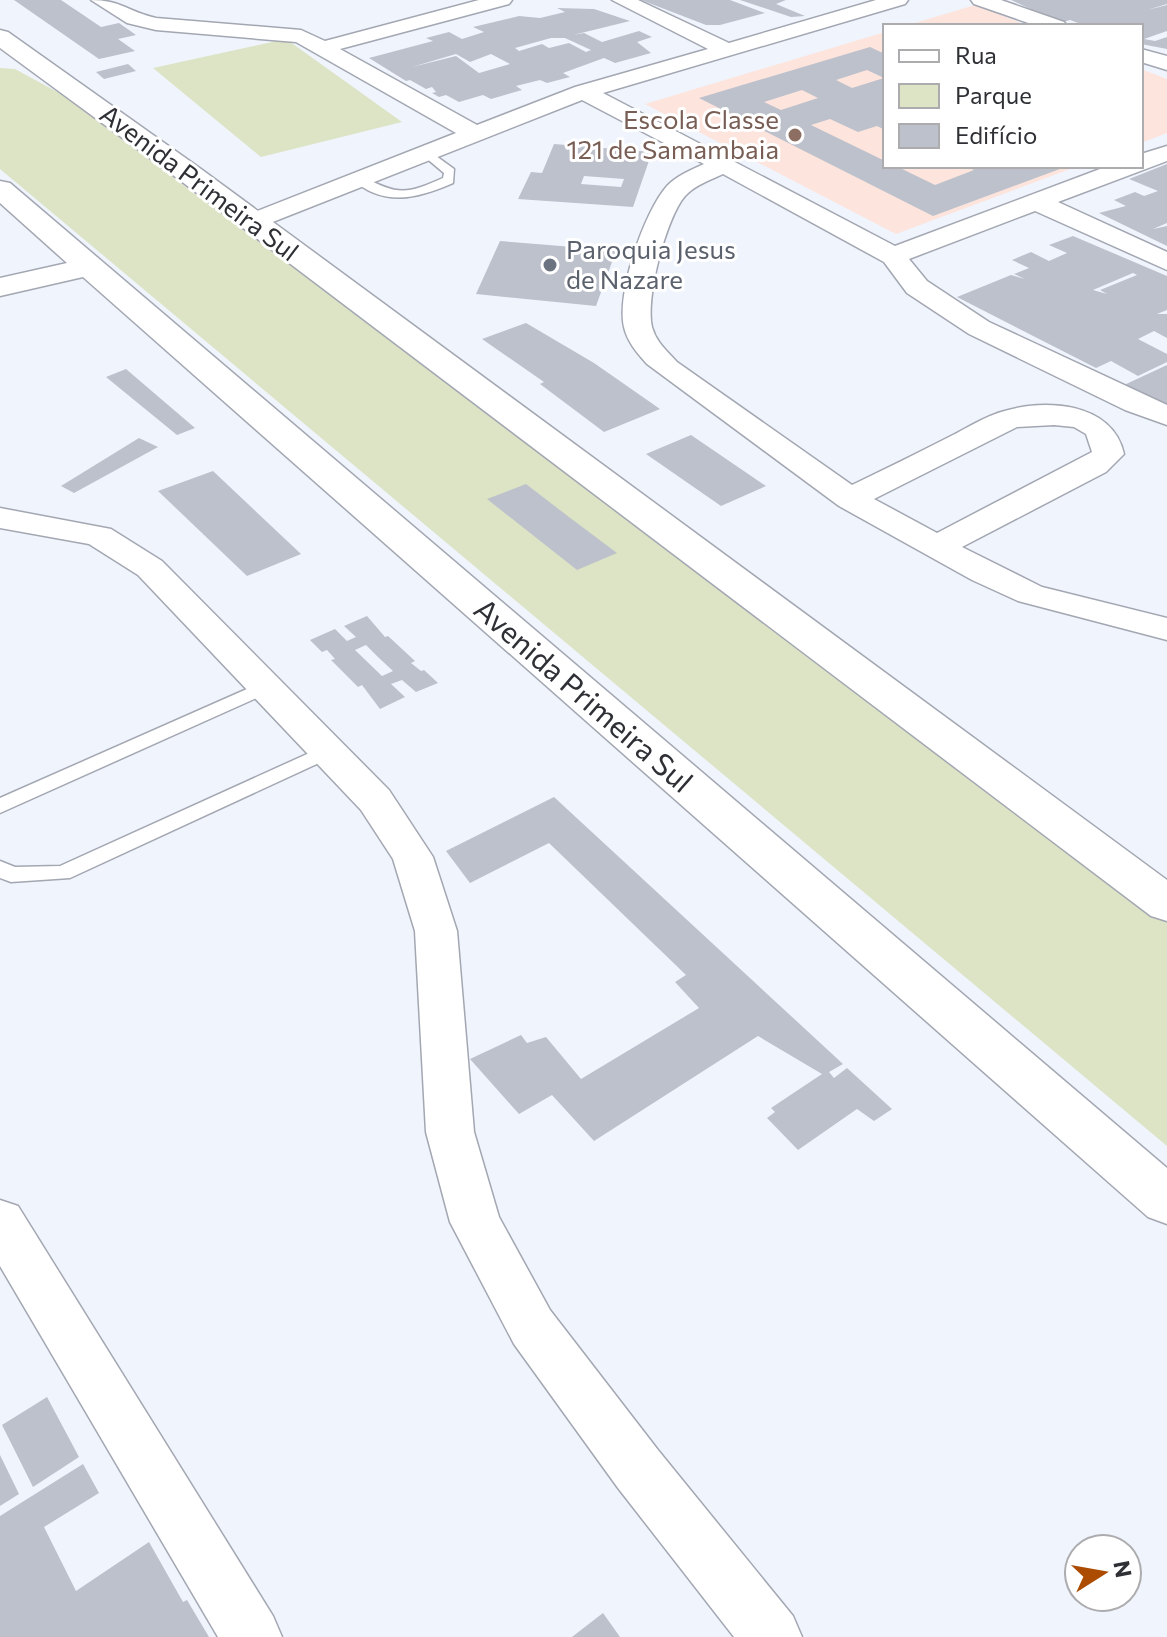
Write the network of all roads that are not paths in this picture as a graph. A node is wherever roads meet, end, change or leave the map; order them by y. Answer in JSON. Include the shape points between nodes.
{"nodes":[{"id":1,"x":101,"y":0,"type":"edge"},
{"id":2,"x":502,"y":0,"type":"edge"},
{"id":3,"x":622,"y":0,"type":"edge"},
{"id":4,"x":898,"y":0,"type":"edge"},
{"id":5,"x":981,"y":0,"type":"edge"},
{"id":6,"x":399,"y":7,"type":"dead end"},
{"id":7,"x":424,"y":20,"type":"junction"},
{"id":8,"x":1051,"y":24,"type":"edge"},
{"id":9,"x":0,"y":37,"type":"edge"},
{"id":10,"x":325,"y":47,"type":"junction"},
{"id":11,"x":726,"y":49,"type":"junction"},
{"id":12,"x":1143,"y":56,"type":"edge"},
{"id":13,"x":0,"y":63,"type":"edge"},
{"id":14,"x":1167,"y":63,"type":"edge"},
{"id":15,"x":43,"y":68,"type":"junction"},
{"id":16,"x":583,"y":92,"type":"junction"},
{"id":17,"x":473,"y":133,"type":"junction"},
{"id":18,"x":425,"y":152,"type":"junction"},
{"id":19,"x":1167,"y":153,"type":"edge"},
{"id":20,"x":1143,"y":161,"type":"edge"},
{"id":21,"x":724,"y":164,"type":"junction"},
{"id":22,"x":1125,"y":168,"type":"edge"},
{"id":23,"x":358,"y":179,"type":"junction"},
{"id":24,"x":0,"y":189,"type":"edge"},
{"id":25,"x":1035,"y":201,"type":"junction"},
{"id":26,"x":251,"y":222,"type":"junction"},
{"id":27,"x":893,"y":256,"type":"junction"},
{"id":28,"x":1167,"y":262,"type":"edge"},
{"id":29,"x":87,"y":267,"type":"junction"},
{"id":30,"x":0,"y":287,"type":"edge"},
{"id":31,"x":1167,"y":416,"type":"edge"},
{"id":32,"x":850,"y":499,"type":"junction"},
{"id":33,"x":0,"y":518,"type":"edge"},
{"id":34,"x":936,"y":547,"type":"junction"},
{"id":35,"x":1167,"y":629,"type":"edge"},
{"id":36,"x":265,"y":687,"type":"junction"},
{"id":37,"x":327,"y":751,"type":"junction"},
{"id":38,"x":0,"y":806,"type":"edge"},
{"id":39,"x":0,"y":868,"type":"edge"},
{"id":40,"x":1167,"y":904,"type":"edge"},
{"id":41,"x":1167,"y":1201,"type":"edge"},
{"id":42,"x":7,"y":1252,"type":"edge"},
{"id":43,"x":252,"y":1637,"type":"edge"},
{"id":44,"x":772,"y":1637,"type":"edge"}],
"edges":[{"from":1,"to":10,"type":"street","via":[[134,19],[156,24],[281,32]]},
{"from":2,"to":7,"type":"street"},
{"from":3,"to":11,"type":"street"},
{"from":4,"to":11,"type":"street"},
{"from":5,"to":8,"type":"street"},
{"from":6,"to":7,"type":"street"},
{"from":7,"to":10,"type":"street"},
{"from":9,"to":15,"type":"street","name":"Avenida Primeira Sul"},
{"from":10,"to":17,"type":"street"},
{"from":11,"to":16,"type":"street"},
{"from":12,"to":14,"type":"street"},
{"from":13,"to":15,"type":"street"},
{"from":15,"to":26,"type":"street","name":"Avenida Primeira Sul"},
{"from":16,"to":17,"type":"street"},
{"from":16,"to":21,"type":"street"},
{"from":17,"to":18,"type":"street"},
{"from":18,"to":23,"type":"street"},
{"from":18,"to":23,"type":"lane","via":[[450,172],[449,180],[410,196],[389,197]]},
{"from":19,"to":20,"type":"street"},
{"from":21,"to":27,"type":"street"},
{"from":21,"to":32,"type":"street","via":[[676,191],[665,209],[638,298],[637,322],[644,345],[667,368]]},
{"from":22,"to":25,"type":"street"},
{"from":23,"to":26,"type":"street"},
{"from":24,"to":29,"type":"street","name":"Avenida Primeira Sul"},
{"from":25,"to":27,"type":"street"},
{"from":25,"to":28,"type":"street"},
{"from":26,"to":40,"type":"street","name":"Avenida Primeira Sul"},
{"from":27,"to":31,"type":"street","via":[[917,287],[979,328]]},
{"from":29,"to":30,"type":"street"},
{"from":29,"to":41,"type":"street","name":"Avenida Primeira Sul"},
{"from":32,"to":34,"type":"street"},
{"from":32,"to":34,"type":"street","via":[[1009,419],[1075,418],[1097,427],[1108,442],[1108,454],[1095,465]]},
{"from":33,"to":36,"type":"street","via":[[99,536],[150,568]]},
{"from":34,"to":35,"type":"street","via":[[1030,594]]},
{"from":36,"to":37,"type":"street"},
{"from":36,"to":38,"type":"lane"},
{"from":37,"to":39,"type":"lane","via":[[63,873],[11,875]]},
{"from":37,"to":44,"type":"street","via":[[375,800],[413,857],[436,931],[450,1132],[475,1222],[532,1327]]},
{"from":42,"to":43,"type":"street"}]}
